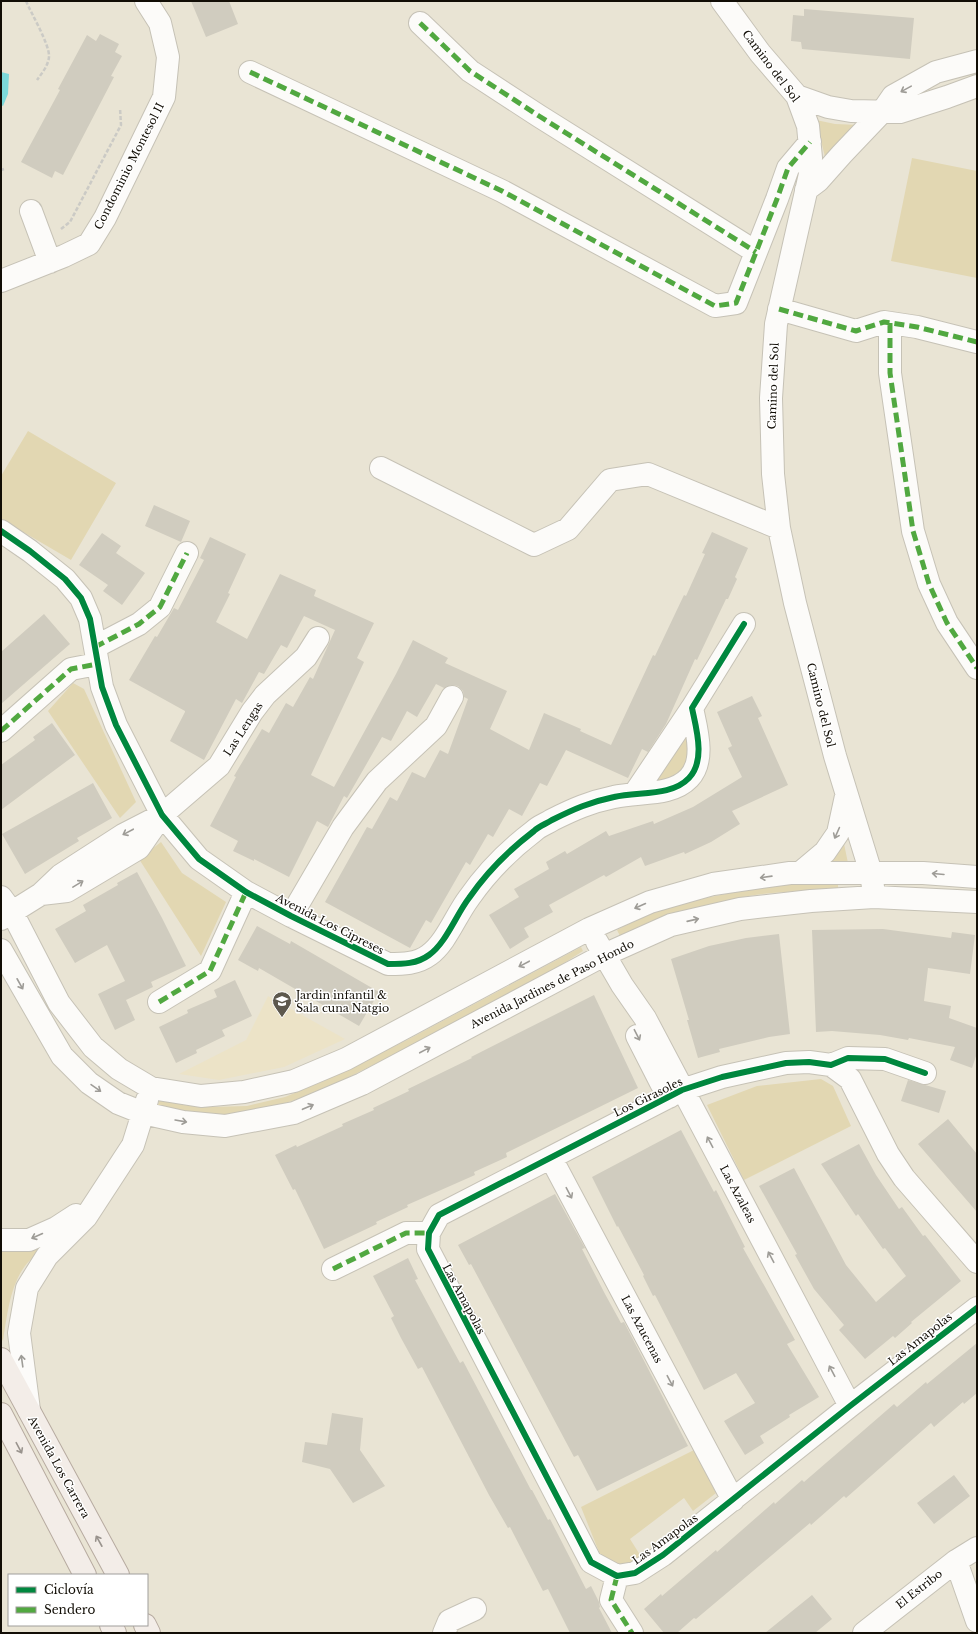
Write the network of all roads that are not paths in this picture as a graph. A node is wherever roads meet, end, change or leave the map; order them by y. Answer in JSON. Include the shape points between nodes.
{"nodes":[{"id":1,"x":146,"y":1,"type":"edge"},
{"id":2,"x":722,"y":1,"type":"edge"},
{"id":3,"x":420,"y":23,"type":"dead end"},
{"id":4,"x":977,"y":61,"type":"edge"},
{"id":5,"x":250,"y":72,"type":"dead end"},
{"id":6,"x":977,"y":86,"type":"edge"},
{"id":7,"x":797,"y":96,"type":"junction"},
{"id":8,"x":882,"y":112,"type":"junction"},
{"id":9,"x":810,"y":142,"type":"junction"},
{"id":10,"x":806,"y":190,"type":"junction"},
{"id":11,"x":31,"y":211,"type":"dead end"},
{"id":12,"x":756,"y":252,"type":"junction"},
{"id":13,"x":50,"y":262,"type":"junction"},
{"id":14,"x":1,"y":281,"type":"edge"},
{"id":15,"x":779,"y":309,"type":"junction"},
{"id":16,"x":890,"y":323,"type":"junction"},
{"id":17,"x":977,"y":342,"type":"edge"},
{"id":18,"x":381,"y":468,"type":"dead end"},
{"id":19,"x":779,"y":528,"type":"junction"},
{"id":20,"x":1,"y":531,"type":"edge"},
{"id":21,"x":187,"y":553,"type":"dead end"},
{"id":22,"x":744,"y":624,"type":"dead end"},
{"id":23,"x":318,"y":638,"type":"dead end"},
{"id":24,"x":96,"y":656,"type":"junction"},
{"id":25,"x":977,"y":668,"type":"edge"},
{"id":26,"x":452,"y":697,"type":"dead end"},
{"id":27,"x":692,"y":708,"type":"junction"},
{"id":28,"x":1,"y":731,"type":"edge"},
{"id":29,"x":635,"y":793,"type":"junction"},
{"id":30,"x":846,"y":795,"type":"junction"},
{"id":31,"x":162,"y":815,"type":"junction"},
{"id":32,"x":800,"y":873,"type":"junction"},
{"id":33,"x":871,"y":873,"type":"junction"},
{"id":34,"x":977,"y":877,"type":"edge"},
{"id":35,"x":246,"y":892,"type":"junction"},
{"id":36,"x":874,"y":897,"type":"junction"},
{"id":37,"x":977,"y":902,"type":"edge"},
{"id":38,"x":5,"y":909,"type":"edge"},
{"id":39,"x":291,"y":916,"type":"junction"},
{"id":40,"x":589,"y":929,"type":"junction"},
{"id":41,"x":1,"y":950,"type":"edge"},
{"id":42,"x":604,"y":955,"type":"junction"},
{"id":43,"x":158,"y":1002,"type":"dead end"},
{"id":44,"x":831,"y":1065,"type":"junction"},
{"id":45,"x":925,"y":1073,"type":"dead end"},
{"id":46,"x":151,"y":1088,"type":"junction"},
{"id":47,"x":676,"y":1094,"type":"junction"},
{"id":48,"x":143,"y":1113,"type":"junction"},
{"id":49,"x":551,"y":1158,"type":"junction"},
{"id":50,"x":95,"y":1203,"type":"junction"},
{"id":51,"x":429,"y":1233,"type":"junction"},
{"id":52,"x":1,"y":1240,"type":"edge"},
{"id":53,"x":977,"y":1262,"type":"edge"},
{"id":54,"x":333,"y":1269,"type":"dead end"},
{"id":55,"x":977,"y":1308,"type":"edge"},
{"id":56,"x":1,"y":1360,"type":"edge"},
{"id":57,"x":850,"y":1406,"type":"junction"},
{"id":58,"x":30,"y":1413,"type":"junction"},
{"id":59,"x":1,"y":1414,"type":"edge"},
{"id":60,"x":733,"y":1500,"type":"junction"},
{"id":61,"x":977,"y":1548,"type":"edge"},
{"id":62,"x":956,"y":1561,"type":"junction"},
{"id":63,"x":84,"y":1574,"type":"edge"},
{"id":64,"x":117,"y":1574,"type":"edge"},
{"id":65,"x":617,"y":1576,"type":"junction"},
{"id":66,"x":475,"y":1609,"type":"dead end"},
{"id":67,"x":977,"y":1621,"type":"edge"},
{"id":68,"x":444,"y":1633,"type":"edge"},
{"id":69,"x":632,"y":1633,"type":"edge"},
{"id":70,"x":864,"y":1633,"type":"edge"}],
"edges":[{"from":1,"to":13,"type":"street","name":"Condominio Montesol II","via":[[160,23],[168,57],[164,97],[105,218],[89,244]]},
{"from":2,"to":7,"type":"street","name":"Camino del Sol","via":[[760,53]]},
{"from":3,"to":12,"type":"street","via":[[470,71]]},
{"from":4,"to":8,"type":"street","one_way":true,"via":[[936,72],[893,96]]},
{"from":5,"to":12,"type":"street","via":[[502,191],[715,306],[736,303]]},
{"from":6,"to":8,"type":"street","via":[[900,112]]},
{"from":7,"to":8,"type":"street","via":[[851,111]]},
{"from":7,"to":9,"type":"street","name":"Camino del Sol","via":[[804,111]]},
{"from":8,"to":10,"type":"street","via":[[818,181]]},
{"from":9,"to":10,"type":"street","name":"Camino del Sol","via":[[810,174]]},
{"from":9,"to":12,"type":"street","via":[[788,168]]},
{"from":10,"to":15,"type":"street","name":"Camino del Sol"},
{"from":11,"to":13,"type":"street"},
{"from":13,"to":14,"type":"street","name":"Condominio Montesol II"},
{"from":15,"to":16,"type":"street","via":[[856,331],[884,322]]},
{"from":15,"to":19,"type":"street","name":"Camino del Sol","via":[[771,398],[773,474]]},
{"from":16,"to":17,"type":"street"},
{"from":16,"to":25,"type":"street","via":[[890,373],[914,531],[930,584],[947,623]]},
{"from":18,"to":19,"type":"street","via":[[534,545],[568,529],[610,480],[648,474]]},
{"from":19,"to":30,"type":"street","name":"Camino del Sol","via":[[795,603]]},
{"from":20,"to":24,"type":"street","name":"Avenida Los Cipreses","via":[[65,579],[81,598],[90,619]]},
{"from":21,"to":24,"type":"street","via":[[160,607]]},
{"from":22,"to":27,"type":"street"},
{"from":23,"to":31,"type":"street","name":"Las Lengas","via":[[306,657],[252,712],[218,766]]},
{"from":24,"to":28,"type":"street","via":[[71,669]]},
{"from":24,"to":31,"type":"street","name":"Avenida Los Cipreses","via":[[102,687],[116,725]]},
{"from":26,"to":39,"type":"street","via":[[436,726],[377,781],[347,821]]},
{"from":27,"to":29,"type":"street"},
{"from":27,"to":29,"type":"street","name":"Avenida Los Cipreses","via":[[698,753],[690,778],[662,792]]},
{"from":29,"to":39,"type":"street","name":"Avenida Los Cipreses","via":[[579,807],[535,830],[494,866],[468,899],[440,944],[430,955],[418,961],[388,964]]},
{"from":30,"to":32,"type":"street","name":"Camino del Sol","one_way":true,"via":[[838,833],[825,852]]},
{"from":30,"to":33,"type":"street","name":"Camino del Sol"},
{"from":31,"to":35,"type":"street","name":"Avenida Los Cipreses","via":[[199,859]]},
{"from":31,"to":38,"type":"street","name":"Las Lengas","via":[[123,835],[61,875],[41,894]]},
{"from":32,"to":33,"type":"street"},
{"from":32,"to":40,"type":"street","one_way":true,"via":[[713,884],[650,902]]},
{"from":34,"to":33,"type":"street","one_way":true},
{"from":33,"to":36,"type":"street","name":"Camino del Sol"},
{"from":35,"to":39,"type":"street","name":"Avenida Los Cipreses"},
{"from":35,"to":43,"type":"street","via":[[210,971]]},
{"from":36,"to":37,"type":"street","name":"Avenida Jardines de Paso Hondo"},
{"from":42,"to":36,"type":"street","name":"Avenida Jardines de Paso Hondo","one_way":true,"via":[[671,925],[740,909],[811,900]]},
{"from":38,"to":46,"type":"street","via":[[59,1003],[92,1047],[119,1069]]},
{"from":40,"to":42,"type":"street","name":"Las Azaleas"},
{"from":40,"to":46,"type":"street","one_way":true,"via":[[346,1059],[294,1081],[244,1092],[201,1096]]},
{"from":41,"to":48,"type":"street","name":"Avenida Jardines de Paso Hondo","one_way":true,"via":[[62,1056],[89,1083],[118,1103]]},
{"from":42,"to":47,"type":"street","name":"Las Azaleas","via":[[645,1018]]},
{"from":48,"to":42,"type":"street","name":"Avenida Jardines de Paso Hondo","one_way":true,"via":[[183,1122],[224,1126],[294,1113],[362,1084]]},
{"from":44,"to":45,"type":"street","name":"Los Girasoles","via":[[848,1058],[885,1059]]},
{"from":44,"to":47,"type":"street","name":"Los Girasoles","via":[[810,1062],[786,1063],[722,1077]]},
{"from":44,"to":53,"type":"street","via":[[850,1078],[888,1154],[904,1178]]},
{"from":46,"to":48,"type":"street"},
{"from":47,"to":49,"type":"street","name":"Los Girasoles"},
{"from":57,"to":47,"type":"street","name":"Las Azaleas","one_way":true},
{"from":48,"to":50,"type":"street","via":[[133,1145]]},
{"from":49,"to":51,"type":"street","name":"Los Girasoles","via":[[440,1216]]},
{"from":49,"to":60,"type":"street","name":"Las Azucenas","one_way":true},
{"from":50,"to":52,"type":"street","one_way":true,"via":[[56,1228],[29,1240]]},
{"from":58,"to":50,"type":"street","one_way":true,"via":[[19,1333],[28,1288],[47,1256],[86,1217]]},
{"from":51,"to":54,"type":"street","via":[[406,1233]]},
{"from":51,"to":65,"type":"street","name":"Las Amapolas","via":[[428,1249],[433,1260],[591,1562]]},
{"from":55,"to":57,"type":"street","name":"Las Amapolas"},
{"from":56,"to":58,"type":"main road","name":"Avenida Los Carrera"},
{"from":57,"to":60,"type":"street","name":"Las Amapolas"},
{"from":64,"to":58,"type":"main road","name":"Avenida Los Carrera","one_way":true},
{"from":59,"to":63,"type":"main road","one_way":true},
{"from":60,"to":65,"type":"street","name":"Las Amapolas","via":[[657,1559],[635,1573]]},
{"from":61,"to":62,"type":"street","name":"El Estribo"},
{"from":62,"to":67,"type":"street"},
{"from":62,"to":70,"type":"street","name":"El Estribo"},
{"from":65,"to":69,"type":"street","via":[[611,1600]]},
{"from":66,"to":68,"type":"street","via":[[450,1621]]}]}
